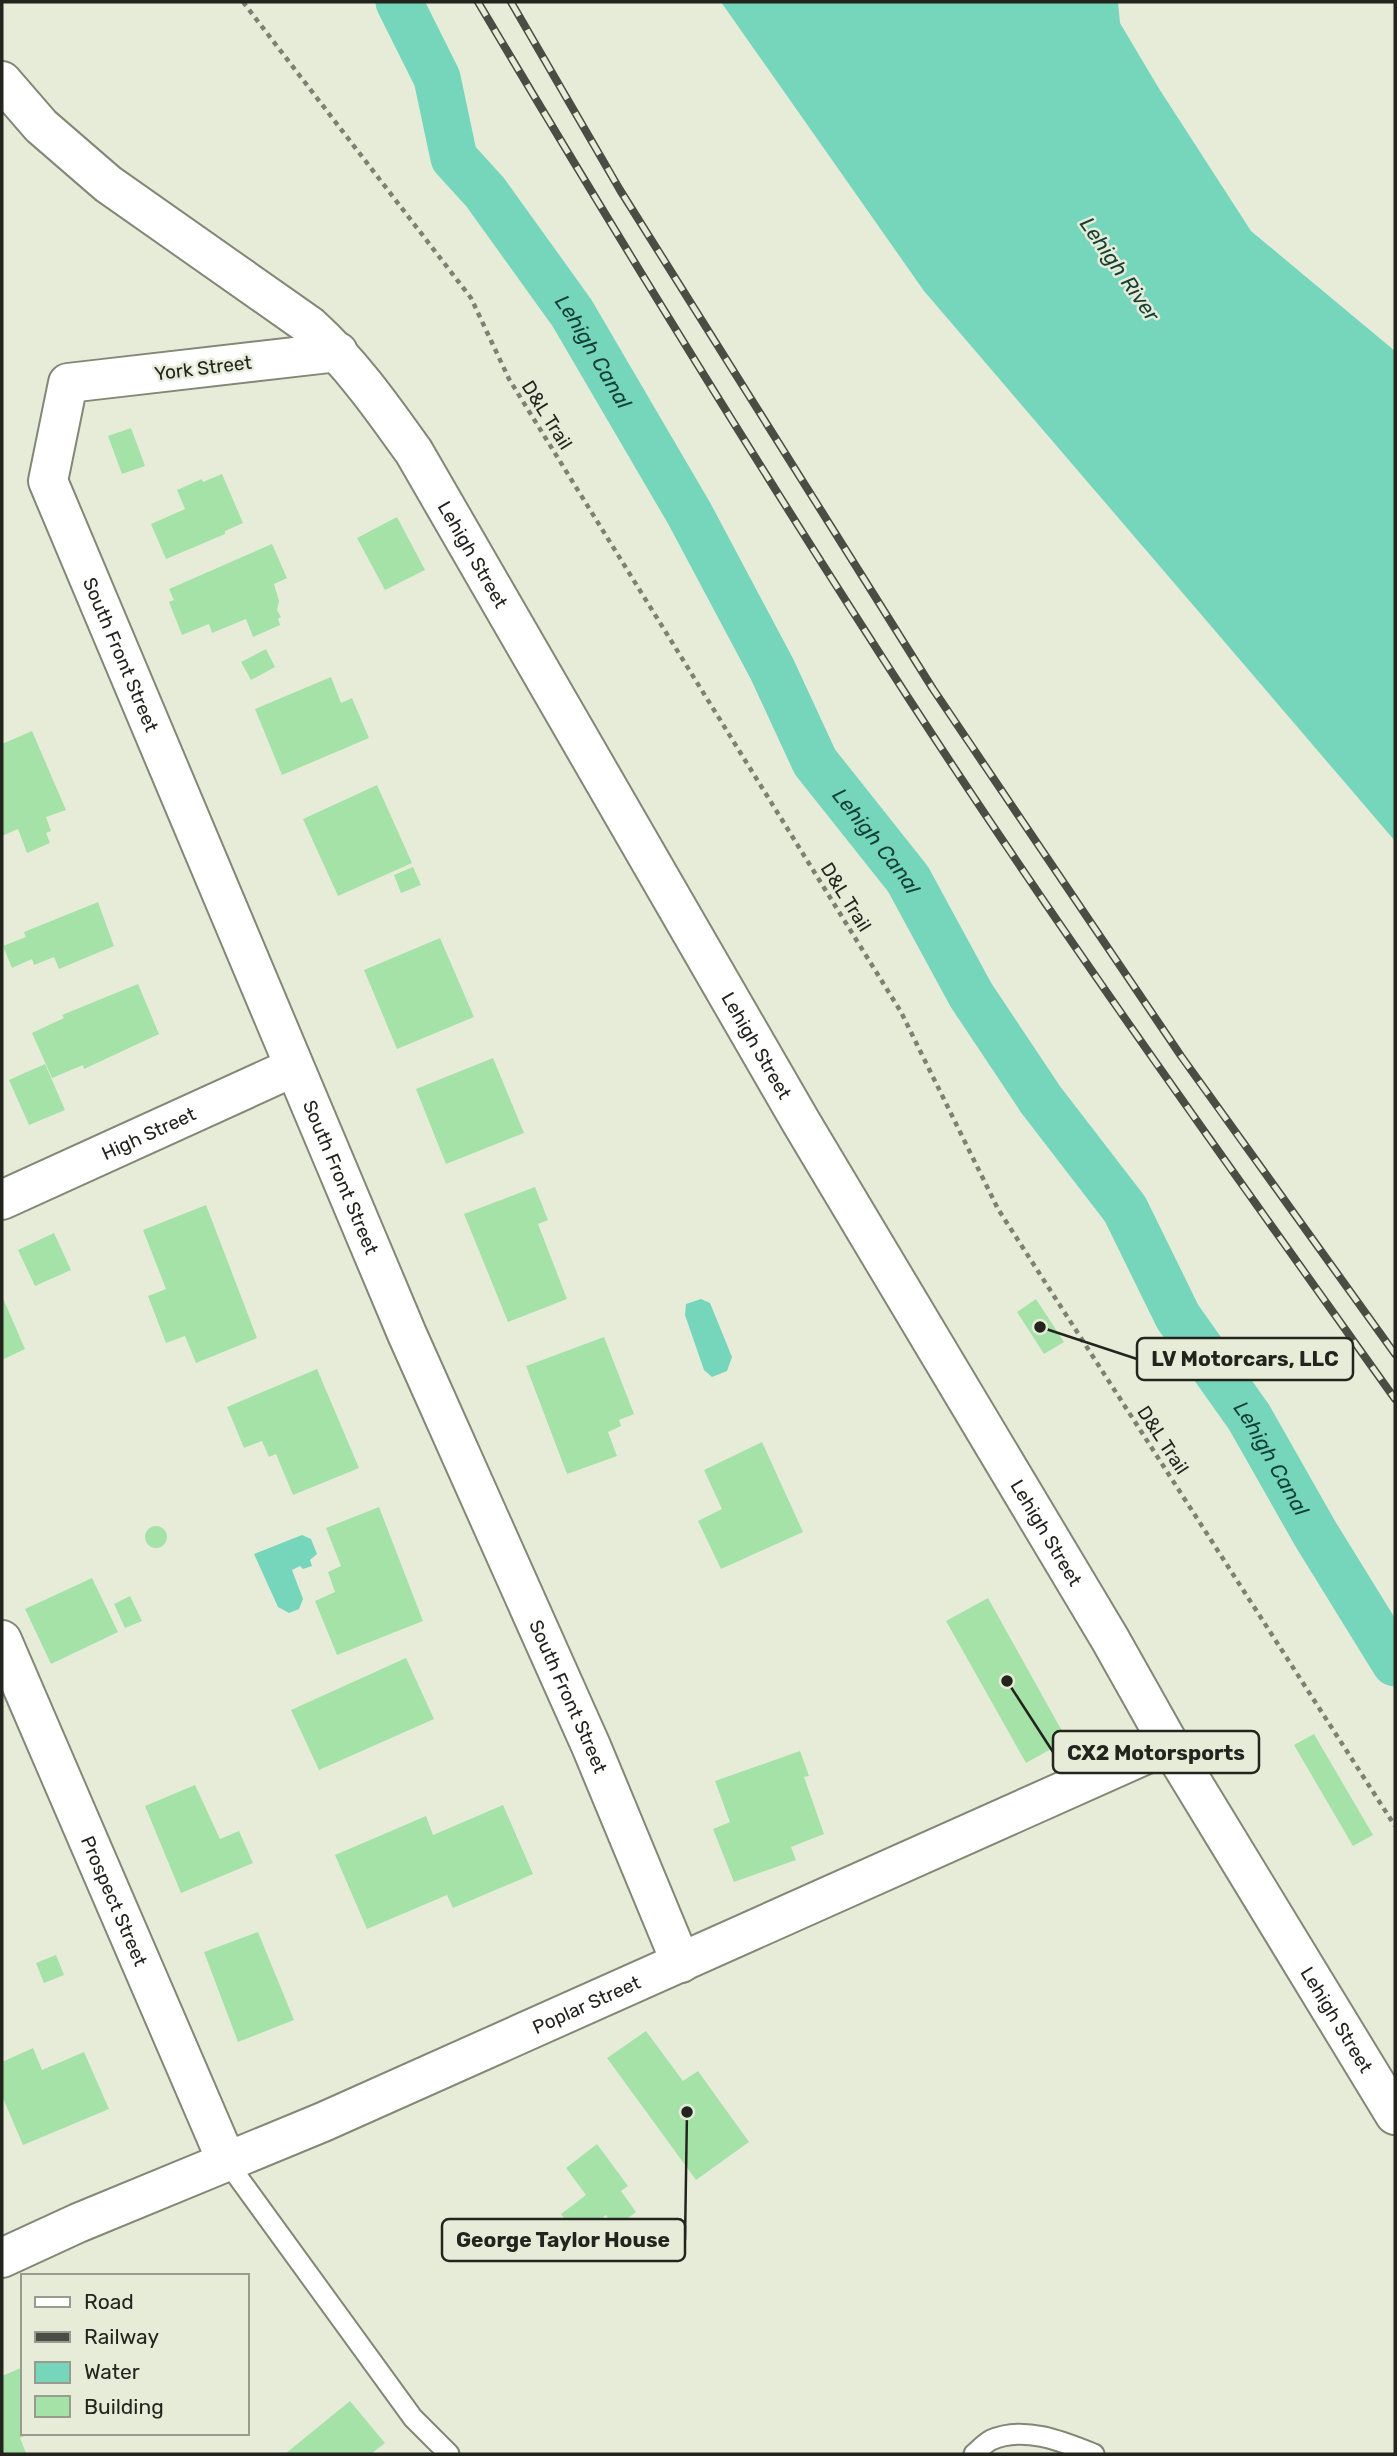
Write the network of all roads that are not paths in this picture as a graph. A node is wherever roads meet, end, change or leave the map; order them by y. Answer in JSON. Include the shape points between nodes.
{"nodes":[{"id":1,"x":2,"y":81,"type":"edge"},
{"id":2,"x":338,"y":352,"type":"junction"},
{"id":3,"x":68,"y":383,"type":"joint"},
{"id":4,"x":294,"y":1067,"type":"junction"},
{"id":5,"x":2,"y":1200,"type":"edge"},
{"id":6,"x":2,"y":1640,"type":"edge"},
{"id":7,"x":1169,"y":1744,"type":"junction"},
{"id":8,"x":681,"y":1963,"type":"junction"},
{"id":9,"x":1395,"y":2115,"type":"edge"},
{"id":10,"x":227,"y":2162,"type":"junction"},
{"id":11,"x":2,"y":2258,"type":"edge"},
{"id":12,"x":449,"y":2454,"type":"edge"},
{"id":13,"x":974,"y":2454,"type":"edge"},
{"id":14,"x":1094,"y":2454,"type":"edge"}],
"edges":[{"from":1,"to":2,"type":"street","name":"Lehigh Street","via":[[41,126],[108,184],[310,326]]},
{"from":2,"to":3,"type":"street","name":"York Street"},
{"from":2,"to":7,"type":"street","name":"Lehigh Street","via":[[414,452],[801,1122]]},
{"from":3,"to":4,"type":"street","name":"South Front Street","via":[[48,481]]},
{"from":4,"to":5,"type":"street","name":"High Street"},
{"from":4,"to":8,"type":"street","name":"South Front Street"},
{"from":6,"to":10,"type":"street","name":"Prospect Street"},
{"from":7,"to":8,"type":"street","name":"Poplar Street"},
{"from":7,"to":9,"type":"street","name":"Lehigh Street"},
{"from":8,"to":10,"type":"street","name":"Poplar Street"},
{"from":10,"to":11,"type":"street","name":"Poplar Street"},
{"from":10,"to":12,"type":"lane","via":[[413,2418]]},
{"from":13,"to":14,"type":"lane","via":[[991,2440],[1019,2433]]}]}
